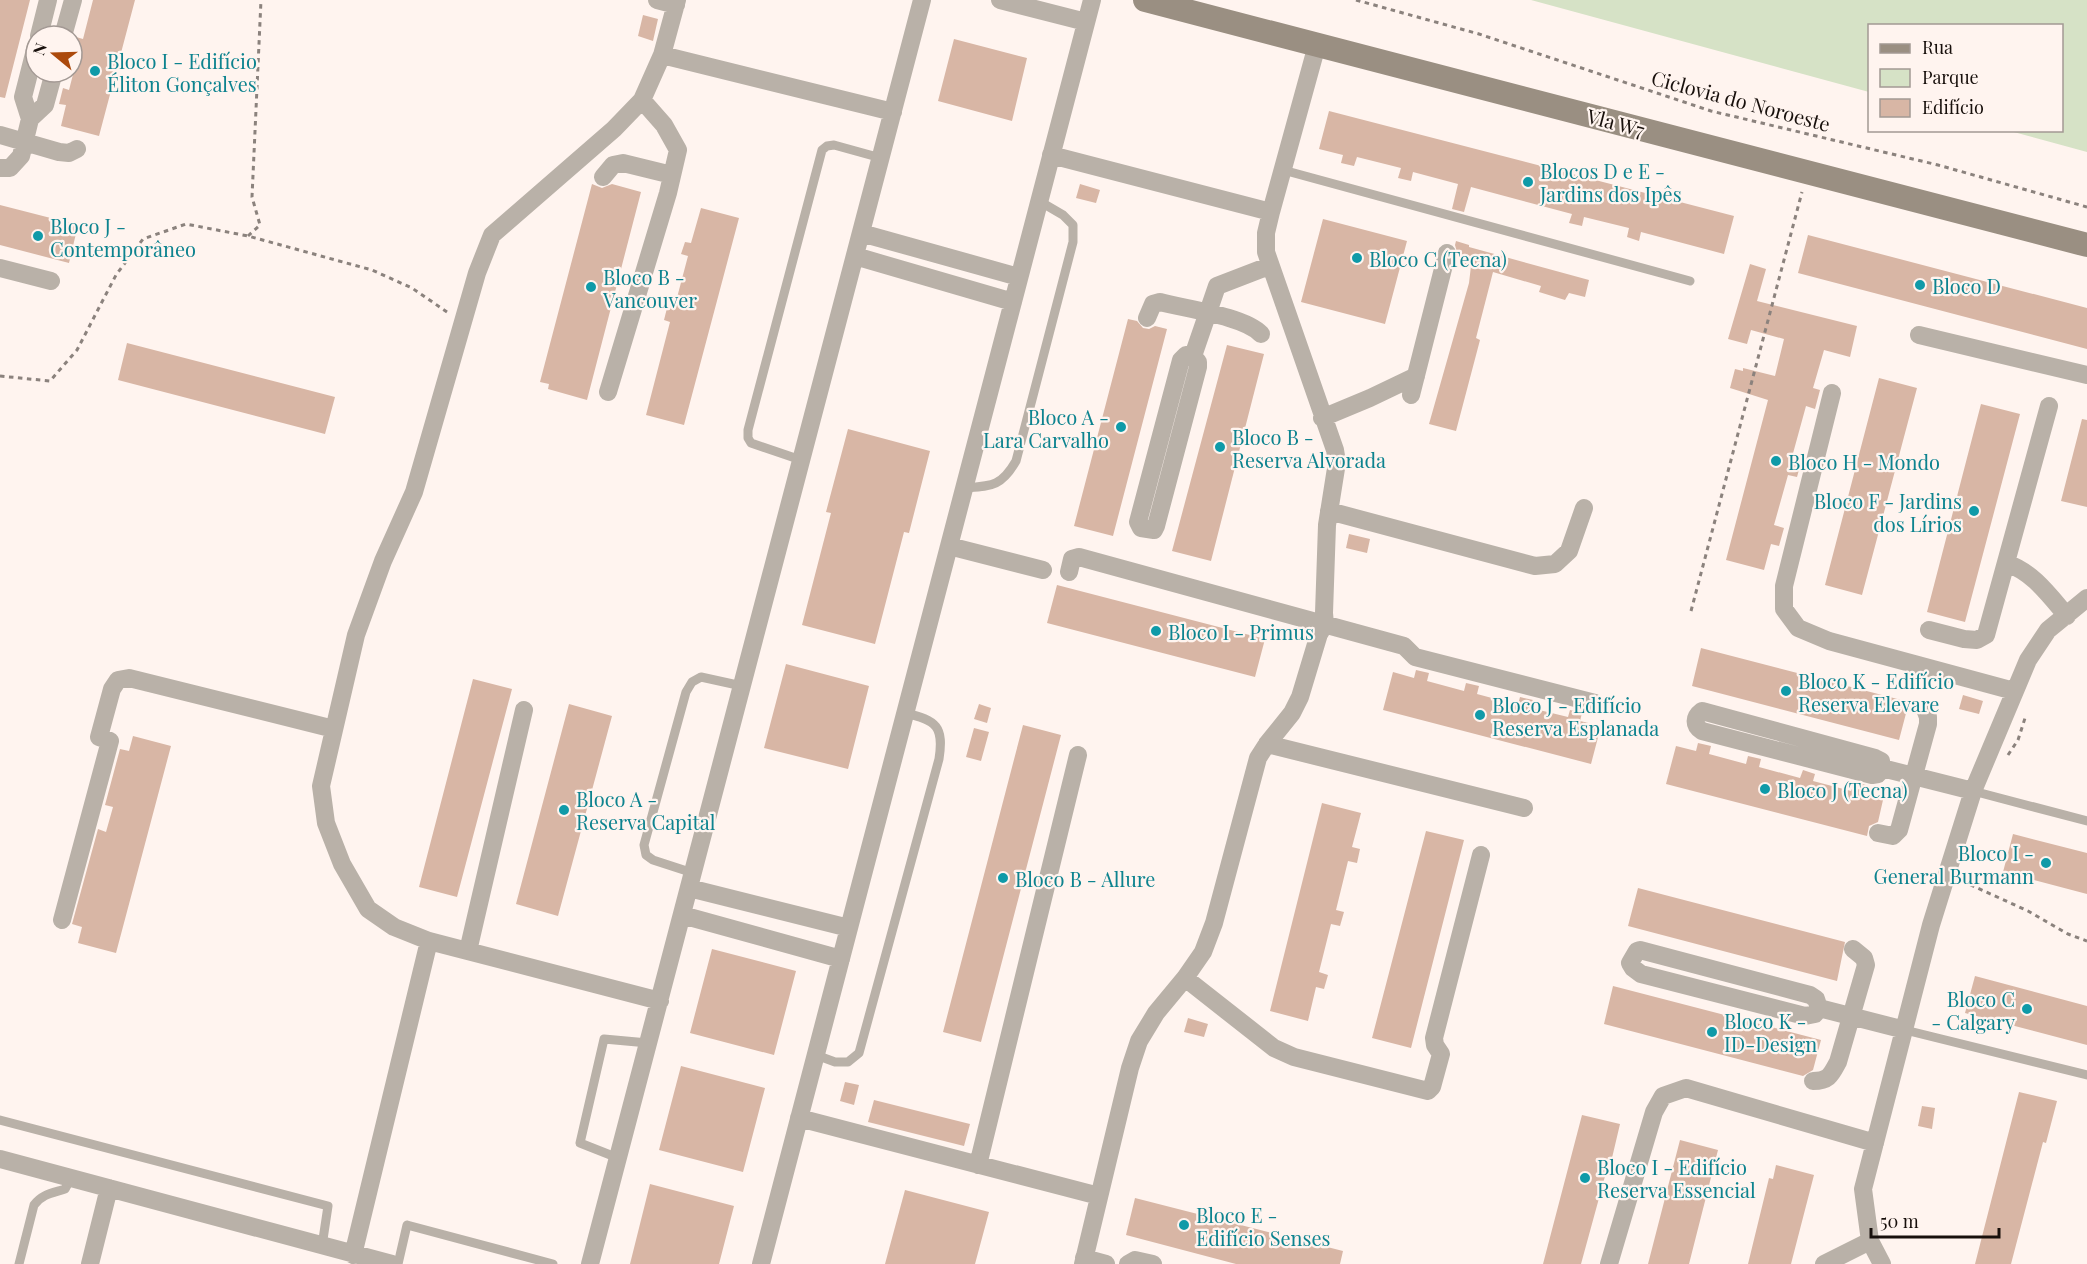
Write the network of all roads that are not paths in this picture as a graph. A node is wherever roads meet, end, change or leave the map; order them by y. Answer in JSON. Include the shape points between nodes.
{"nodes":[{"id":1,"x":48,"y":0,"type":"edge"},
{"id":2,"x":73,"y":0,"type":"edge"},
{"id":3,"x":657,"y":0,"type":"edge"},
{"id":4,"x":922,"y":0,"type":"edge"},
{"id":5,"x":1000,"y":0,"type":"edge"},
{"id":6,"x":1092,"y":0,"type":"edge"},
{"id":7,"x":1145,"y":0,"type":"edge"},
{"id":8,"x":676,"y":2,"type":"edge"},
{"id":9,"x":1086,"y":22,"type":"junction"},
{"id":10,"x":42,"y":24,"type":"edge"},
{"id":11,"x":66,"y":24,"type":"edge"},
{"id":12,"x":1317,"y":45,"type":"junction"},
{"id":13,"x":662,"y":56,"type":"junction"},
{"id":14,"x":26,"y":84,"type":"edge"},
{"id":15,"x":51,"y":84,"type":"edge"},
{"id":16,"x":642,"y":100,"type":"junction"},
{"id":17,"x":893,"y":112,"type":"junction"},
{"id":18,"x":30,"y":119,"type":"junction"},
{"id":19,"x":0,"y":135,"type":"edge"},
{"id":20,"x":24,"y":142,"type":"junction"},
{"id":21,"x":77,"y":148,"type":"dead end"},
{"id":22,"x":1051,"y":155,"type":"junction"},
{"id":23,"x":881,"y":158,"type":"junction"},
{"id":24,"x":0,"y":168,"type":"edge"},
{"id":25,"x":1283,"y":170,"type":"junction"},
{"id":26,"x":672,"y":175,"type":"junction"},
{"id":27,"x":603,"y":177,"type":"dead end"},
{"id":28,"x":1039,"y":201,"type":"junction"},
{"id":29,"x":1271,"y":212,"type":"junction"},
{"id":30,"x":861,"y":233,"type":"junction"},
{"id":31,"x":2087,"y":245,"type":"edge"},
{"id":32,"x":1447,"y":253,"type":"dead end"},
{"id":33,"x":855,"y":256,"type":"junction"},
{"id":34,"x":1269,"y":266,"type":"junction"},
{"id":35,"x":0,"y":268,"type":"edge"},
{"id":36,"x":1019,"y":277,"type":"junction"},
{"id":37,"x":51,"y":281,"type":"dead end"},
{"id":38,"x":1690,"y":281,"type":"dead end"},
{"id":39,"x":1013,"y":302,"type":"junction"},
{"id":40,"x":1207,"y":314,"type":"junction"},
{"id":41,"x":1146,"y":318,"type":"dead end"},
{"id":42,"x":1262,"y":334,"type":"dead end"},
{"id":43,"x":1919,"y":335,"type":"dead end"},
{"id":44,"x":1193,"y":356,"type":"junction"},
{"id":45,"x":2087,"y":375,"type":"edge"},
{"id":46,"x":1416,"y":376,"type":"junction"},
{"id":47,"x":608,"y":392,"type":"dead end"},
{"id":48,"x":1832,"y":393,"type":"dead end"},
{"id":49,"x":1411,"y":395,"type":"dead end"},
{"id":50,"x":2049,"y":406,"type":"dead end"},
{"id":51,"x":1322,"y":418,"type":"junction"},
{"id":52,"x":801,"y":460,"type":"junction"},
{"id":53,"x":964,"y":488,"type":"junction"},
{"id":54,"x":1584,"y":508,"type":"dead end"},
{"id":55,"x":1329,"y":511,"type":"junction"},
{"id":56,"x":949,"y":546,"type":"junction"},
{"id":57,"x":2006,"y":563,"type":"junction"},
{"id":58,"x":1043,"y":570,"type":"dead end"},
{"id":59,"x":1069,"y":572,"type":"dead end"},
{"id":60,"x":2087,"y":598,"type":"edge"},
{"id":61,"x":2067,"y":616,"type":"junction"},
{"id":62,"x":1325,"y":624,"type":"junction"},
{"id":63,"x":1929,"y":630,"type":"dead end"},
{"id":64,"x":742,"y":686,"type":"junction"},
{"id":65,"x":2014,"y":691,"type":"junction"},
{"id":66,"x":1595,"y":704,"type":"dead end"},
{"id":67,"x":1925,"y":709,"type":"dead end"},
{"id":68,"x":524,"y":710,"type":"dead end"},
{"id":69,"x":905,"y":713,"type":"junction"},
{"id":70,"x":334,"y":729,"type":"junction"},
{"id":71,"x":1267,"y":744,"type":"junction"},
{"id":72,"x":1078,"y":755,"type":"dead end"},
{"id":73,"x":1882,"y":768,"type":"junction"},
{"id":74,"x":1913,"y":776,"type":"junction"},
{"id":75,"x":1973,"y":791,"type":"junction"},
{"id":76,"x":1524,"y":808,"type":"dead end"},
{"id":77,"x":2087,"y":821,"type":"edge"},
{"id":78,"x":1878,"y":833,"type":"dead end"},
{"id":79,"x":1481,"y":855,"type":"dead end"},
{"id":80,"x":691,"y":881,"type":"junction"},
{"id":81,"x":682,"y":915,"type":"junction"},
{"id":82,"x":62,"y":920,"type":"dead end"},
{"id":83,"x":849,"y":928,"type":"junction"},
{"id":84,"x":429,"y":941,"type":"junction"},
{"id":85,"x":1853,"y":949,"type":"dead end"},
{"id":86,"x":468,"y":951,"type":"junction"},
{"id":87,"x":841,"y":959,"type":"junction"},
{"id":88,"x":1185,"y":978,"type":"junction"},
{"id":89,"x":660,"y":1001,"type":"junction"},
{"id":90,"x":1819,"y":1008,"type":"junction"},
{"id":91,"x":1851,"y":1017,"type":"junction"},
{"id":92,"x":1905,"y":1030,"type":"junction"},
{"id":93,"x":648,"y":1043,"type":"junction"},
{"id":94,"x":816,"y":1055,"type":"junction"},
{"id":95,"x":2087,"y":1075,"type":"edge"},
{"id":96,"x":1813,"y":1081,"type":"dead end"},
{"id":97,"x":800,"y":1118,"type":"junction"},
{"id":98,"x":0,"y":1119,"type":"edge"},
{"id":99,"x":1875,"y":1143,"type":"junction"},
{"id":100,"x":618,"y":1158,"type":"junction"},
{"id":101,"x":0,"y":1159,"type":"edge"},
{"id":102,"x":978,"y":1165,"type":"junction"},
{"id":103,"x":70,"y":1178,"type":"junction"},
{"id":104,"x":109,"y":1188,"type":"junction"},
{"id":105,"x":1099,"y":1196,"type":"junction"},
{"id":106,"x":1870,"y":1241,"type":"junction"},
{"id":107,"x":322,"y":1246,"type":"junction"},
{"id":108,"x":353,"y":1255,"type":"junction"},
{"id":109,"x":1083,"y":1261,"type":"edge"},
{"id":110,"x":594,"y":1263,"type":"edge"},
{"id":111,"x":19,"y":1264,"type":"edge"},
{"id":112,"x":90,"y":1264,"type":"edge"},
{"id":113,"x":393,"y":1264,"type":"edge"},
{"id":114,"x":398,"y":1264,"type":"edge"},
{"id":115,"x":553,"y":1264,"type":"edge"},
{"id":116,"x":761,"y":1264,"type":"edge"},
{"id":117,"x":1106,"y":1264,"type":"edge"},
{"id":118,"x":1128,"y":1264,"type":"edge"},
{"id":119,"x":1153,"y":1264,"type":"edge"},
{"id":120,"x":1609,"y":1264,"type":"edge"},
{"id":121,"x":1824,"y":1264,"type":"edge"},
{"id":122,"x":1882,"y":1264,"type":"edge"}],
"edges":[{"from":1,"to":10,"type":"street"},
{"from":2,"to":11,"type":"street"},
{"from":3,"to":8,"type":"street"},
{"from":4,"to":17,"type":"street"},
{"from":5,"to":9,"type":"street"},
{"from":6,"to":9,"type":"street"},
{"from":7,"to":12,"type":"main road","name":"Vla W7"},
{"from":8,"to":13,"type":"street"},
{"from":9,"to":22,"type":"street"},
{"from":12,"to":25,"type":"street"},
{"from":12,"to":31,"type":"main road","name":"Vla W7"},
{"from":13,"to":16,"type":"street"},
{"from":13,"to":17,"type":"street"},
{"from":14,"to":18,"type":"street","via":[[23,97]]},
{"from":15,"to":18,"type":"street","via":[[45,105]]},
{"from":16,"to":26,"type":"street","via":[[664,125],[678,150]]},
{"from":16,"to":70,"type":"street","via":[[492,235],[483,254],[414,492],[356,635]]},
{"from":17,"to":23,"type":"street"},
{"from":18,"to":20,"type":"street"},
{"from":19,"to":20,"type":"street"},
{"from":20,"to":21,"type":"street","via":[[59,152],[69,153]]},
{"from":20,"to":24,"type":"street","via":[[21,156],[10,168]]},
{"from":22,"to":28,"type":"street"},
{"from":22,"to":29,"type":"street"},
{"from":23,"to":30,"type":"street"},
{"from":23,"to":52,"type":"lane","via":[[834,145],[822,150],[748,438],[751,443]]},
{"from":25,"to":29,"type":"street"},
{"from":25,"to":38,"type":"lane"},
{"from":26,"to":27,"type":"street","via":[[622,164],[613,165]]},
{"from":26,"to":47,"type":"street"},
{"from":28,"to":36,"type":"street"},
{"from":28,"to":53,"type":"lane","via":[[1073,225],[1073,242],[1016,461],[1007,476],[995,485]]},
{"from":29,"to":34,"type":"street","via":[[1266,233]]},
{"from":30,"to":33,"type":"street"},
{"from":30,"to":36,"type":"street"},
{"from":32,"to":46,"type":"street"},
{"from":33,"to":39,"type":"street"},
{"from":33,"to":52,"type":"street"},
{"from":34,"to":40,"type":"street","via":[[1217,286]]},
{"from":34,"to":51,"type":"street"},
{"from":35,"to":37,"type":"street"},
{"from":36,"to":39,"type":"street"},
{"from":39,"to":53,"type":"street"},
{"from":40,"to":41,"type":"street","via":[[1160,302],[1154,304]]},
{"from":40,"to":42,"type":"street","via":[[1240,321]]},
{"from":40,"to":44,"type":"street"},
{"from":43,"to":45,"type":"street"},
{"from":44,"to":44,"type":"street","via":[[1181,360],[1138,522],[1141,528],[1151,531],[1156,526],[1198,367]]},
{"from":46,"to":49,"type":"street"},
{"from":46,"to":51,"type":"street"},
{"from":48,"to":65,"type":"street","via":[[1784,586],[1784,609],[1798,628],[1829,641]]},
{"from":50,"to":57,"type":"street"},
{"from":51,"to":55,"type":"street","via":[[1337,462]]},
{"from":52,"to":64,"type":"street"},
{"from":53,"to":56,"type":"street"},
{"from":54,"to":55,"type":"street","via":[[1569,551],[1555,564],[1535,566]]},
{"from":55,"to":62,"type":"street"},
{"from":56,"to":58,"type":"street"},
{"from":56,"to":69,"type":"street"},
{"from":57,"to":61,"type":"street","via":[[2022,568]]},
{"from":57,"to":63,"type":"street","via":[[1986,635],[1977,640],[1964,639]]},
{"from":59,"to":62,"type":"street","via":[[1072,559],[1079,557]]},
{"from":60,"to":61,"type":"street"},
{"from":61,"to":65,"type":"street","via":[[2048,630]]},
{"from":62,"to":66,"type":"street","via":[[1404,646],[1415,657]]},
{"from":62,"to":71,"type":"street","via":[[1300,697]]},
{"from":64,"to":80,"type":"street"},
{"from":64,"to":80,"type":"lane","via":[[701,677],[692,682],[644,845],[652,860]]},
{"from":65,"to":75,"type":"street"},
{"from":67,"to":74,"type":"street","via":[[1928,724]]},
{"from":68,"to":86,"type":"street"},
{"from":69,"to":83,"type":"street"},
{"from":69,"to":94,"type":"lane","via":[[934,723],[940,732],[939,759],[859,1053],[848,1062]]},
{"from":70,"to":82,"type":"street","via":[[129,678],[118,680],[99,737],[110,741]]},
{"from":70,"to":84,"type":"street","via":[[321,786],[326,823],[342,864],[368,909],[394,927]]},
{"from":71,"to":76,"type":"street"},
{"from":71,"to":88,"type":"street","via":[[1258,758],[1214,923],[1203,952]]},
{"from":72,"to":102,"type":"street"},
{"from":73,"to":73,"type":"street","via":[[1875,758],[1709,712],[1702,711],[1695,721],[1702,731],[1872,775]]},
{"from":73,"to":74,"type":"street"},
{"from":74,"to":75,"type":"street"},
{"from":74,"to":78,"type":"street","via":[[1897,834],[1888,837]]},
{"from":75,"to":77,"type":"lane"},
{"from":75,"to":92,"type":"street","via":[[1931,925]]},
{"from":79,"to":88,"type":"street","via":[[1434,1038],[1441,1054],[1428,1090],[1294,1057],[1274,1048]]},
{"from":80,"to":81,"type":"street"},
{"from":80,"to":83,"type":"street"},
{"from":81,"to":87,"type":"street"},
{"from":81,"to":89,"type":"street"},
{"from":83,"to":87,"type":"street"},
{"from":84,"to":86,"type":"street"},
{"from":84,"to":108,"type":"street"},
{"from":85,"to":91,"type":"street","via":[[1866,965]]},
{"from":86,"to":89,"type":"street"},
{"from":87,"to":94,"type":"street"},
{"from":88,"to":105,"type":"street","via":[[1139,1041]]},
{"from":89,"to":93,"type":"street"},
{"from":90,"to":90,"type":"street","via":[[1810,995],[1650,952],[1637,951],[1630,963],[1641,974],[1805,1016],[1815,1014]]},
{"from":90,"to":91,"type":"street"},
{"from":91,"to":92,"type":"street"},
{"from":91,"to":96,"type":"street","via":[[1831,1075],[1823,1081]]},
{"from":92,"to":95,"type":"lane"},
{"from":92,"to":99,"type":"street"},
{"from":93,"to":100,"type":"street"},
{"from":93,"to":100,"type":"lane","via":[[604,1039],[580,1143]]},
{"from":94,"to":97,"type":"street"},
{"from":97,"to":102,"type":"street"},
{"from":97,"to":116,"type":"street"},
{"from":98,"to":107,"type":"lane","via":[[328,1206]]},
{"from":99,"to":106,"type":"street","via":[[1863,1190]]},
{"from":99,"to":120,"type":"street","via":[[1686,1088],[1663,1096],[1654,1112]]},
{"from":100,"to":110,"type":"street"},
{"from":101,"to":103,"type":"street"},
{"from":102,"to":105,"type":"street"},
{"from":103,"to":104,"type":"street"},
{"from":103,"to":111,"type":"lane","via":[[65,1189],[39,1198],[34,1205]]},
{"from":104,"to":107,"type":"street"},
{"from":104,"to":112,"type":"street"},
{"from":105,"to":109,"type":"street"},
{"from":106,"to":121,"type":"street"},
{"from":106,"to":122,"type":"street"},
{"from":107,"to":108,"type":"street"},
{"from":108,"to":113,"type":"street"},
{"from":109,"to":117,"type":"street"},
{"from":114,"to":115,"type":"lane","via":[[407,1225]]},
{"from":118,"to":119,"type":"street","via":[[1136,1260]]}]}
